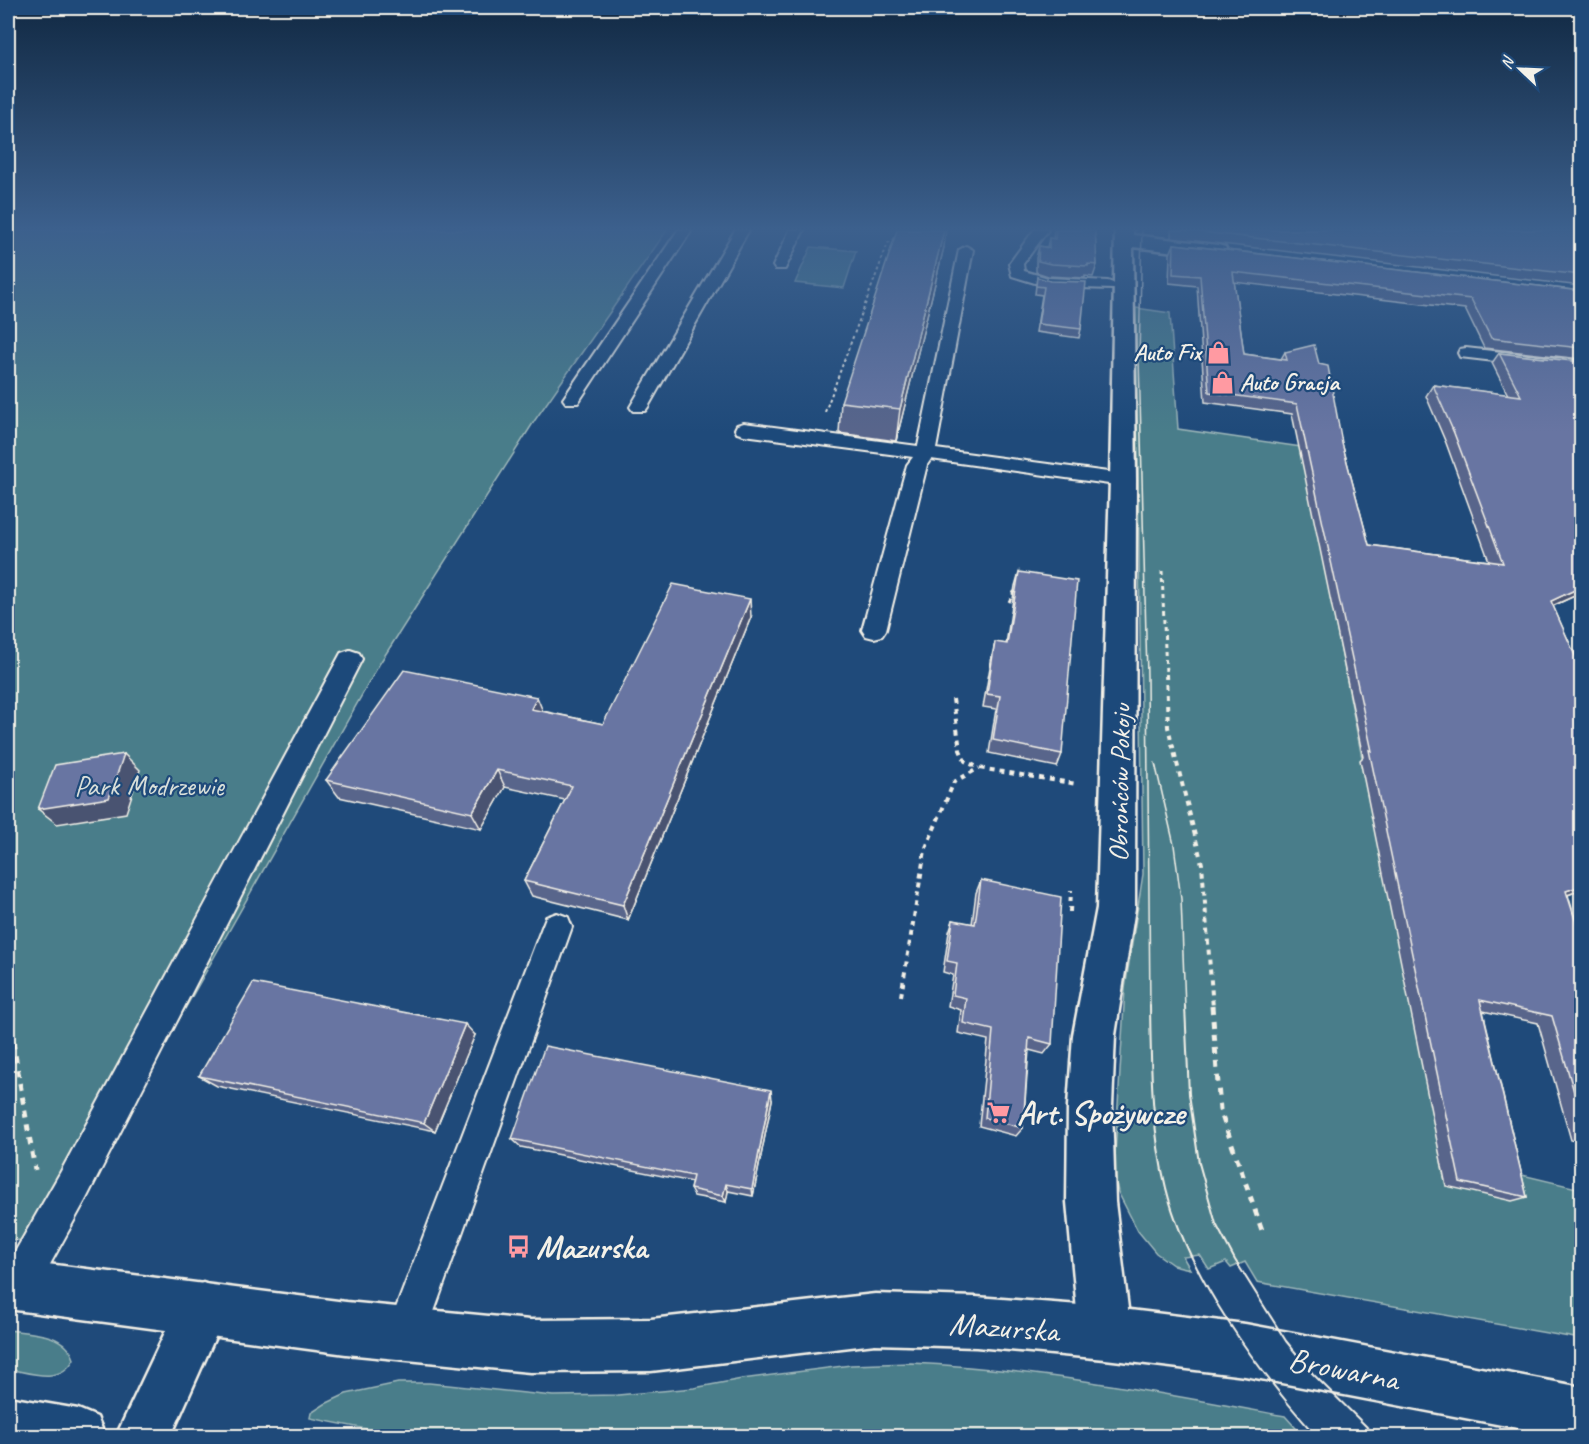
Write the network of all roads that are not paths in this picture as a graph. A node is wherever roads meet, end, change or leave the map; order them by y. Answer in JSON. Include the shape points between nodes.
{"nodes":[{"id":1,"x":640,"y":297,"type":"edge"},
{"id":2,"x":703,"y":297,"type":"edge"},
{"id":3,"x":957,"y":297,"type":"edge"},
{"id":4,"x":1124,"y":297,"type":"edge"},
{"id":5,"x":1466,"y":353,"type":"dead end"},
{"id":6,"x":1581,"y":366,"type":"edge"},
{"id":7,"x":572,"y":399,"type":"dead end"},
{"id":8,"x":639,"y":407,"type":"dead end"},
{"id":9,"x":744,"y":429,"type":"dead end"},
{"id":10,"x":926,"y":453,"type":"junction"},
{"id":11,"x":1123,"y":480,"type":"junction"},
{"id":12,"x":874,"y":630,"type":"dead end"},
{"id":13,"x":350,"y":659,"type":"dead end"},
{"id":14,"x":558,"y":927,"type":"dead end"},
{"id":15,"x":12,"y":1284,"type":"edge"},
{"id":16,"x":203,"y":1308,"type":"junction"},
{"id":17,"x":1105,"y":1333,"type":"junction"},
{"id":18,"x":406,"y":1334,"type":"junction"},
{"id":19,"x":1581,"y":1414,"type":"edge"},
{"id":20,"x":8,"y":1424,"type":"edge"},
{"id":21,"x":78,"y":1437,"type":"edge"},
{"id":22,"x":143,"y":1437,"type":"edge"}],
"edges":[{"from":1,"to":7,"type":"lane"},
{"from":2,"to":8,"type":"lane"},
{"from":3,"to":10,"type":"lane"},
{"from":4,"to":11,"type":"street","name":"Obrońców Pokoju"},
{"from":5,"to":6,"type":"lane"},
{"from":9,"to":10,"type":"lane"},
{"from":10,"to":11,"type":"lane"},
{"from":10,"to":12,"type":"lane","via":[[917,465]]},
{"from":11,"to":17,"type":"street","name":"Obrońców Pokoju","via":[[1116,908],[1094,1035],[1090,1106],[1091,1202]]},
{"from":13,"to":15,"type":"lane","via":[[73,1186]]},
{"from":14,"to":18,"type":"lane"},
{"from":15,"to":16,"type":"street","name":"Mazurska"},
{"from":16,"to":18,"type":"street","name":"Mazurska"},
{"from":16,"to":22,"type":"street"},
{"from":17,"to":18,"type":"street","name":"Mazurska","via":[[976,1322],[875,1319],[651,1345],[530,1346]]},
{"from":17,"to":19,"type":"street","name":"Browarna","via":[[1245,1350]]},
{"from":20,"to":21,"type":"street"}]}
